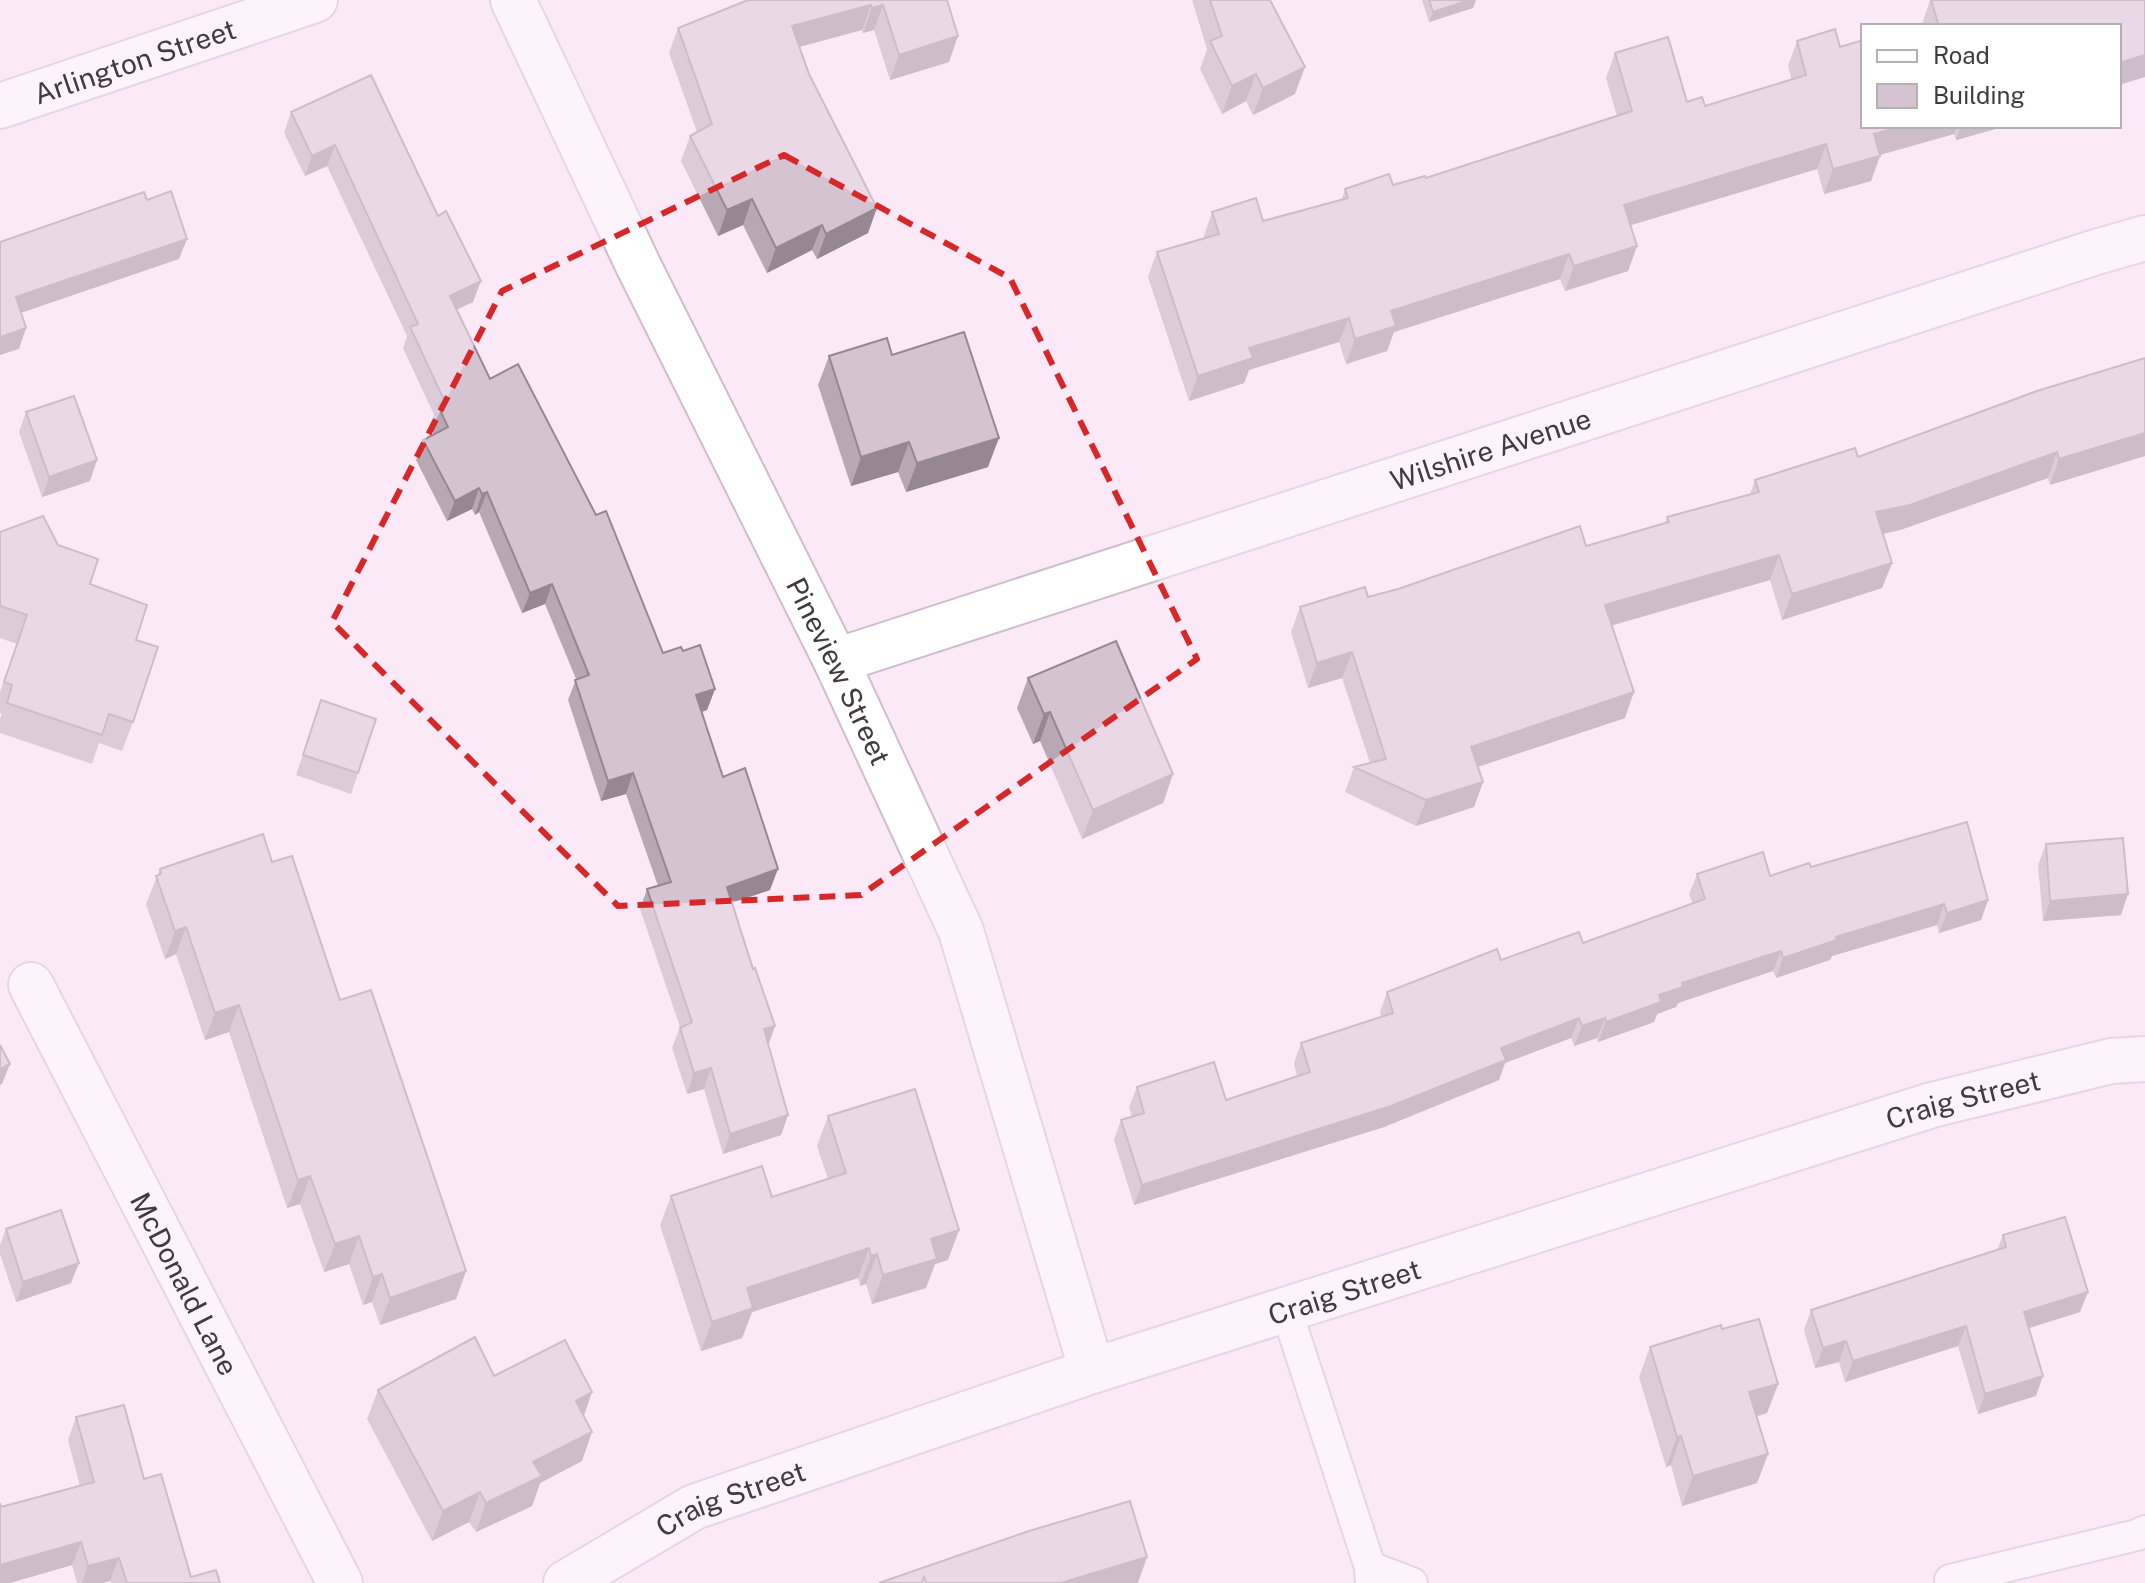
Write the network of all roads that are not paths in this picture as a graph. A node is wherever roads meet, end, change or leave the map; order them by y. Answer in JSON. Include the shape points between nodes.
{"nodes":[{"id":1,"x":315,"y":0,"type":"edge"},
{"id":2,"x":513,"y":0,"type":"edge"},
{"id":3,"x":6,"y":91,"type":"edge"},
{"id":4,"x":2145,"y":238,"type":"edge"},
{"id":5,"x":836,"y":661,"type":"junction"},
{"id":6,"x":31,"y":985,"type":"dead end"},
{"id":7,"x":2145,"y":1059,"type":"edge"},
{"id":8,"x":1286,"y":1309,"type":"junction"},
{"id":9,"x":1092,"y":1371,"type":"junction"},
{"id":10,"x":2145,"y":1531,"type":"edge"},
{"id":11,"x":1370,"y":1575,"type":"edge"},
{"id":12,"x":1950,"y":1580,"type":"dead end"},
{"id":13,"x":340,"y":1583,"type":"edge"},
{"id":14,"x":566,"y":1583,"type":"edge"},
{"id":15,"x":1412,"y":1583,"type":"edge"}],
"edges":[{"from":1,"to":3,"type":"street","name":"Arlington Street"},
{"from":2,"to":5,"type":"street","name":"Pineview Street","via":[[638,265]]},
{"from":4,"to":5,"type":"street","name":"Wilshire Avenue"},
{"from":5,"to":9,"type":"street","name":"Pineview Street","via":[[961,931]]},
{"from":6,"to":13,"type":"street","name":"McDonald Lane"},
{"from":7,"to":8,"type":"street","name":"Craig Street","via":[[2111,1061],[1932,1105]]},
{"from":8,"to":9,"type":"street","name":"Craig Street"},
{"from":8,"to":11,"type":"lane"},
{"from":9,"to":14,"type":"street","name":"Craig Street","via":[[694,1507]]},
{"from":10,"to":12,"type":"lane"},
{"from":11,"to":15,"type":"lane"}]}
